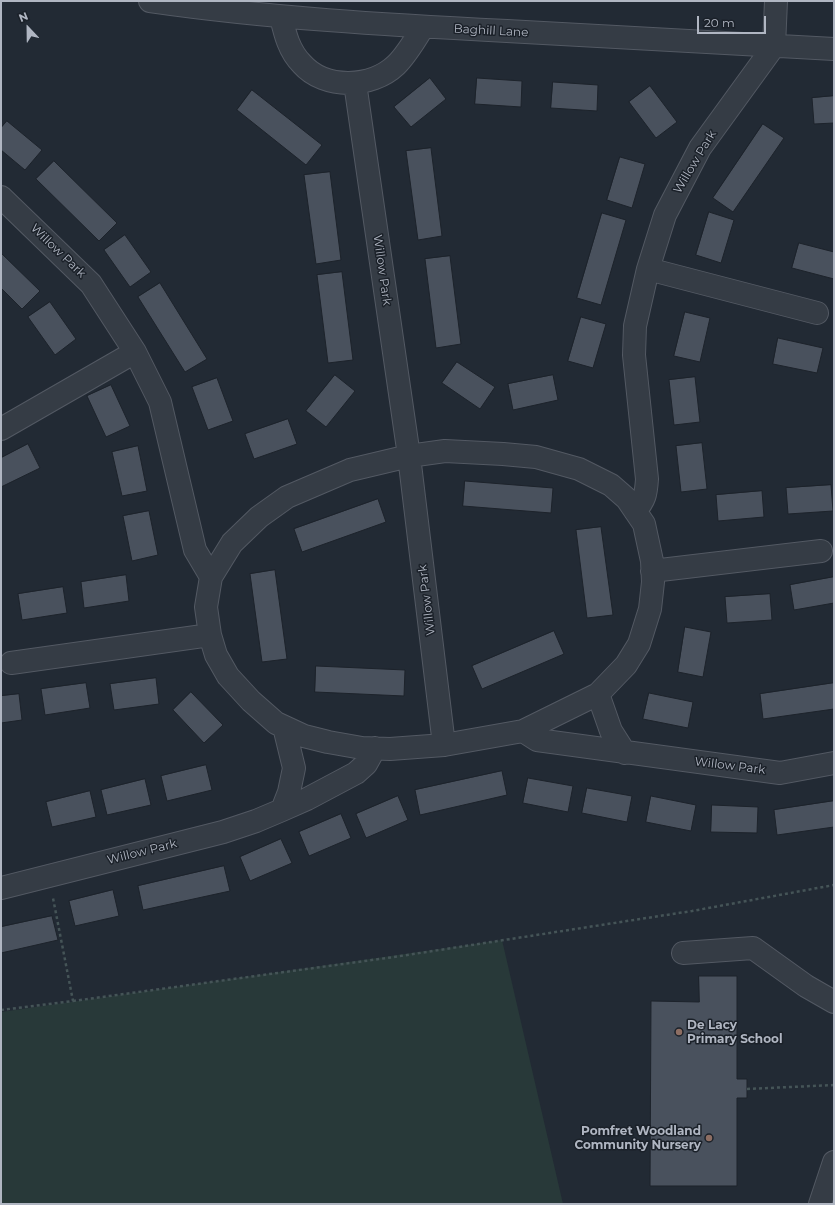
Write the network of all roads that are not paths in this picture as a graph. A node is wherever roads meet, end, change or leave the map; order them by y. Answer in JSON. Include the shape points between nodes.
{"nodes":[{"id":1,"x":150,"y":1,"type":"edge"},
{"id":2,"x":776,"y":1,"type":"edge"},
{"id":3,"x":210,"y":5,"type":"edge"},
{"id":4,"x":281,"y":17,"type":"junction"},
{"id":5,"x":423,"y":27,"type":"junction"},
{"id":6,"x":774,"y":46,"type":"junction"},
{"id":7,"x":834,"y":49,"type":"edge"},
{"id":8,"x":355,"y":83,"type":"junction"},
{"id":9,"x":1,"y":197,"type":"edge"},
{"id":10,"x":648,"y":269,"type":"junction"},
{"id":11,"x":817,"y":313,"type":"dead end"},
{"id":12,"x":135,"y":352,"type":"junction"},
{"id":13,"x":1,"y":429,"type":"edge"},
{"id":14,"x":409,"y":456,"type":"junction"},
{"id":15,"x":636,"y":511,"type":"junction"},
{"id":16,"x":821,"y":551,"type":"dead end"},
{"id":17,"x":652,"y":571,"type":"junction"},
{"id":18,"x":211,"y":577,"type":"junction"},
{"id":19,"x":210,"y":635,"type":"junction"},
{"id":20,"x":11,"y":663,"type":"dead end"},
{"id":21,"x":598,"y":694,"type":"junction"},
{"id":22,"x":284,"y":727,"type":"junction"},
{"id":23,"x":523,"y":731,"type":"junction"},
{"id":24,"x":444,"y":744,"type":"junction"},
{"id":25,"x":375,"y":748,"type":"junction"},
{"id":26,"x":625,"y":753,"type":"junction"},
{"id":27,"x":834,"y":764,"type":"edge"},
{"id":28,"x":282,"y":810,"type":"junction"},
{"id":29,"x":1,"y":888,"type":"edge"},
{"id":30,"x":683,"y":953,"type":"dead end"},
{"id":31,"x":834,"y":1002,"type":"edge"},
{"id":32,"x":834,"y":1162,"type":"edge"},
{"id":33,"x":820,"y":1204,"type":"edge"}],
"edges":[{"from":1,"to":3,"type":"street","name":"Baghill Lane"},
{"from":2,"to":6,"type":"street"},
{"from":3,"to":4,"type":"street","name":"Baghill Lane"},
{"from":4,"to":5,"type":"street","name":"Baghill Lane"},
{"from":4,"to":8,"type":"street","via":[[288,43],[301,64],[313,74],[332,81]]},
{"from":5,"to":6,"type":"street","name":"Baghill Lane"},
{"from":5,"to":8,"type":"street","via":[[396,65],[376,78]]},
{"from":6,"to":7,"type":"street","name":"Baghill Lane"},
{"from":6,"to":10,"type":"street","name":"Willow Park","via":[[700,148],[665,215]]},
{"from":8,"to":14,"type":"street","name":"Willow Park"},
{"from":9,"to":12,"type":"street","name":"Willow Park","via":[[91,284]]},
{"from":10,"to":11,"type":"street"},
{"from":10,"to":15,"type":"street","name":"Willow Park","via":[[635,326],[634,354],[647,479],[643,502]]},
{"from":12,"to":13,"type":"street"},
{"from":12,"to":18,"type":"street","name":"Willow Park","via":[[160,402],[195,550]]},
{"from":14,"to":15,"type":"street","via":[[445,451],[536,457],[579,469],[611,485],[627,498]]},
{"from":14,"to":18,"type":"street","via":[[350,470],[287,496],[259,517],[232,543]]},
{"from":14,"to":24,"type":"street","name":"Willow Park"},
{"from":15,"to":17,"type":"street","via":[[644,524]]},
{"from":16,"to":17,"type":"street"},
{"from":17,"to":21,"type":"street","via":[[650,609],[639,644],[626,665]]},
{"from":18,"to":19,"type":"street","via":[[206,607]]},
{"from":19,"to":20,"type":"street"},
{"from":19,"to":22,"type":"street","via":[[216,655],[228,676],[251,701]]},
{"from":21,"to":23,"type":"street"},
{"from":21,"to":26,"type":"street","via":[[611,731]]},
{"from":22,"to":25,"type":"street","via":[[304,736],[328,742]]},
{"from":22,"to":28,"type":"street","via":[[294,768]]},
{"from":23,"to":24,"type":"street"},
{"from":23,"to":26,"type":"street","name":"Willow Park","via":[[537,740]]},
{"from":24,"to":25,"type":"street"},
{"from":25,"to":28,"type":"street","name":"Willow Park","via":[[366,764],[356,773]]},
{"from":26,"to":27,"type":"street","name":"Willow Park","via":[[780,773]]},
{"from":28,"to":29,"type":"street","name":"Willow Park","via":[[223,832]]},
{"from":30,"to":31,"type":"street","via":[[753,948],[806,986]]},
{"from":32,"to":33,"type":"street"}]}
